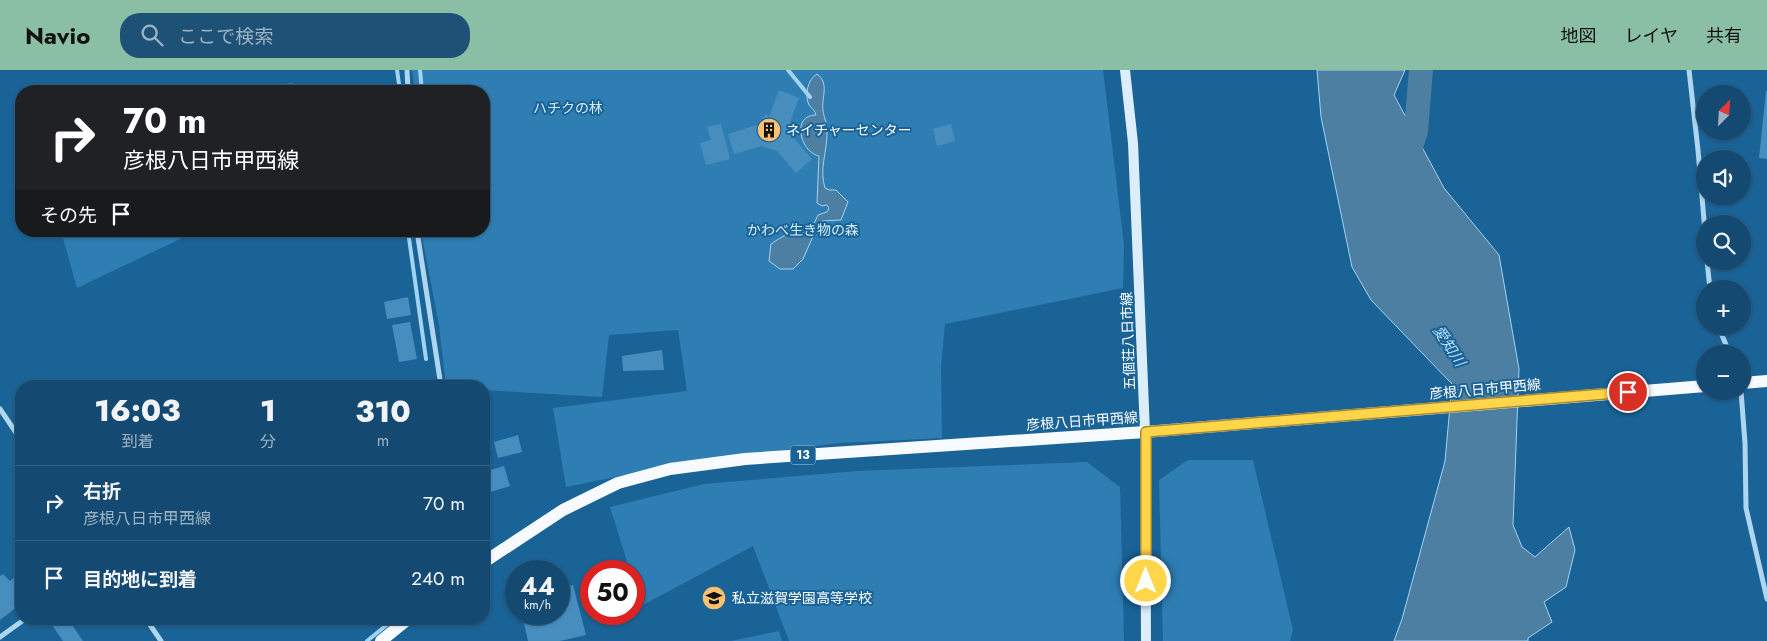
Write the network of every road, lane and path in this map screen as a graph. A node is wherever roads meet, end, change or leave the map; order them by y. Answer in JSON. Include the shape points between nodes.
{"nodes":[{"id":1,"x":407,"y":70,"type":"edge"},
{"id":2,"x":1125,"y":70,"type":"edge"},
{"id":3,"x":1689,"y":70,"type":"edge"},
{"id":4,"x":408,"y":85,"type":"edge"},
{"id":5,"x":1704,"y":215,"type":"edge"},
{"id":6,"x":418,"y":237,"type":"edge"},
{"id":7,"x":440,"y":380,"type":"edge"},
{"id":8,"x":1767,"y":381,"type":"edge"},
{"id":9,"x":1751,"y":382,"type":"edge"},
{"id":10,"x":1696,"y":387,"type":"edge"},
{"id":11,"x":1742,"y":400,"type":"edge"},
{"id":12,"x":0,"y":410,"type":"edge"},
{"id":13,"x":15,"y":431,"type":"edge"},
{"id":14,"x":1146,"y":432,"type":"junction"},
{"id":15,"x":490,"y":558,"type":"edge"},
{"id":16,"x":1767,"y":599,"type":"edge"},
{"id":17,"x":17,"y":625,"type":"edge"},
{"id":18,"x":150,"y":625,"type":"edge"},
{"id":19,"x":401,"y":625,"type":"edge"},
{"id":20,"x":0,"y":638,"type":"edge"},
{"id":21,"x":160,"y":641,"type":"edge"},
{"id":22,"x":381,"y":641,"type":"edge"},
{"id":23,"x":1146,"y":641,"type":"edge"}],
"edges":[{"from":1,"to":4,"type":"street"},
{"from":2,"to":14,"type":"main road","name":"五個荘八日市線","via":[[1134,160]]},
{"from":3,"to":5,"type":"street"},
{"from":6,"to":7,"type":"street"},
{"from":8,"to":9,"type":"main road"},
{"from":10,"to":14,"type":"main road","name":"彦根八日市甲西線","number":"13"},
{"from":11,"to":16,"type":"street","via":[[1746,508]]},
{"from":12,"to":13,"type":"street"},
{"from":14,"to":15,"type":"main road","name":"彦根八日市甲西線","number":"13","via":[[745,459],[670,468],[618,483],[563,510]]},
{"from":14,"to":23,"type":"main road","name":"五個荘八日市線"},
{"from":17,"to":20,"type":"street"},
{"from":18,"to":21,"type":"street"},
{"from":19,"to":22,"type":"main road"}]}
